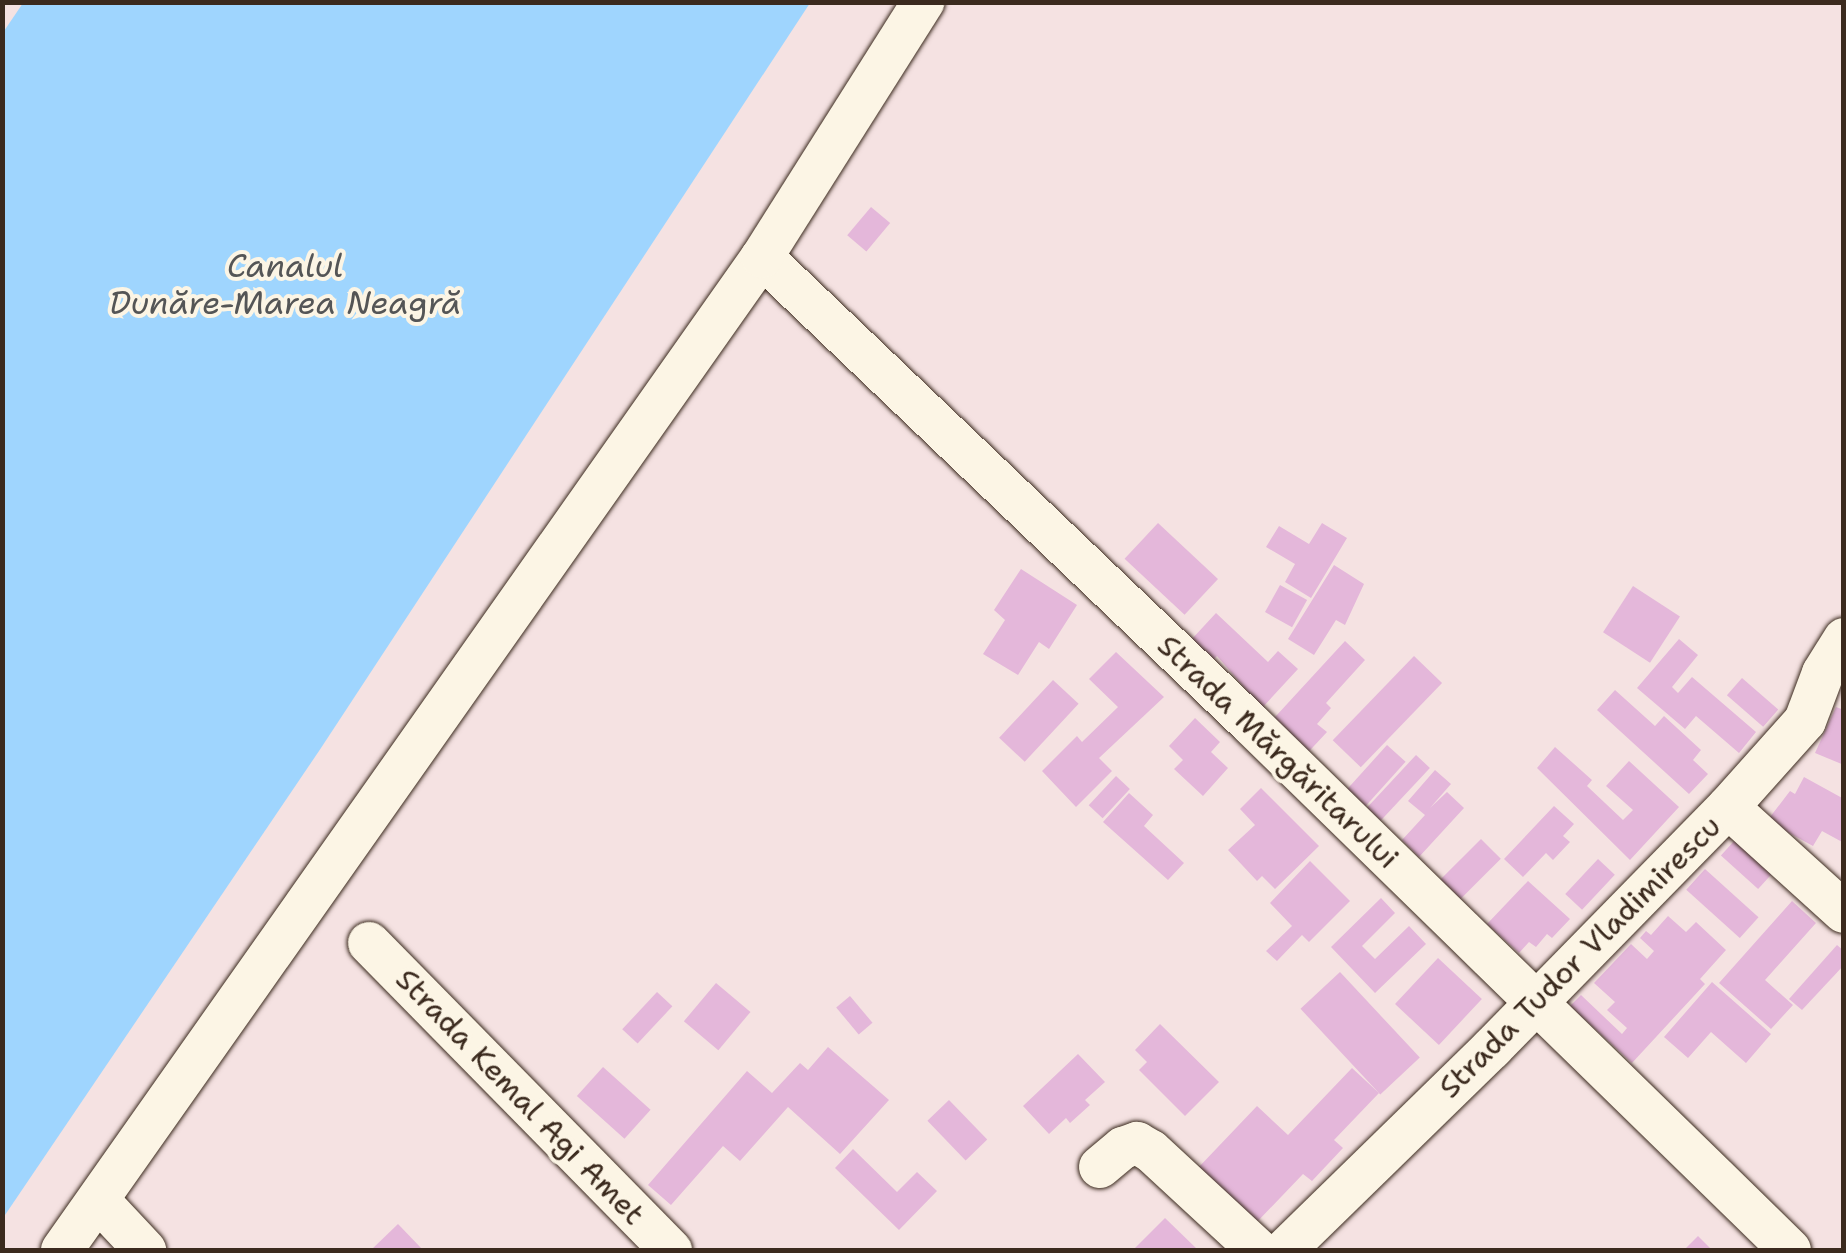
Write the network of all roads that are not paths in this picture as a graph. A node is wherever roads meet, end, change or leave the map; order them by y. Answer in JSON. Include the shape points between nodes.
{"nodes":[{"id":1,"x":923,"y":2,"type":"edge"},
{"id":2,"x":762,"y":257,"type":"junction"},
{"id":3,"x":1844,"y":639,"type":"edge"},
{"id":4,"x":1728,"y":807,"type":"junction"},
{"id":5,"x":1844,"y":912,"type":"edge"},
{"id":6,"x":369,"y":943,"type":"dead end"},
{"id":7,"x":1535,"y":1004,"type":"junction"},
{"id":8,"x":1100,"y":1167,"type":"dead end"},
{"id":9,"x":98,"y":1200,"type":"junction"},
{"id":10,"x":62,"y":1250,"type":"edge"},
{"id":11,"x":145,"y":1250,"type":"edge"},
{"id":12,"x":671,"y":1250,"type":"edge"},
{"id":13,"x":1258,"y":1250,"type":"edge"},
{"id":14,"x":1284,"y":1250,"type":"edge"},
{"id":15,"x":1790,"y":1250,"type":"edge"}],
"edges":[{"from":1,"to":2,"type":"street"},
{"from":2,"to":7,"type":"street","name":"Strada Mărgăritarului"},
{"from":2,"to":9,"type":"street"},
{"from":3,"to":4,"type":"street","name":"Strada Tudor Vladimirescu","via":[[1805,721]]},
{"from":4,"to":5,"type":"street"},
{"from":4,"to":7,"type":"street","name":"Strada Tudor Vladimirescu"},
{"from":6,"to":12,"type":"street","name":"Strada Kemal Agi Amet"},
{"from":7,"to":14,"type":"street","name":"Strada Tudor Vladimirescu"},
{"from":7,"to":15,"type":"street","name":"Strada Mărgăritarului"},
{"from":8,"to":13,"type":"street","via":[[1123,1148],[1136,1144],[1151,1151]]},
{"from":9,"to":10,"type":"street"},
{"from":9,"to":11,"type":"street"}]}
